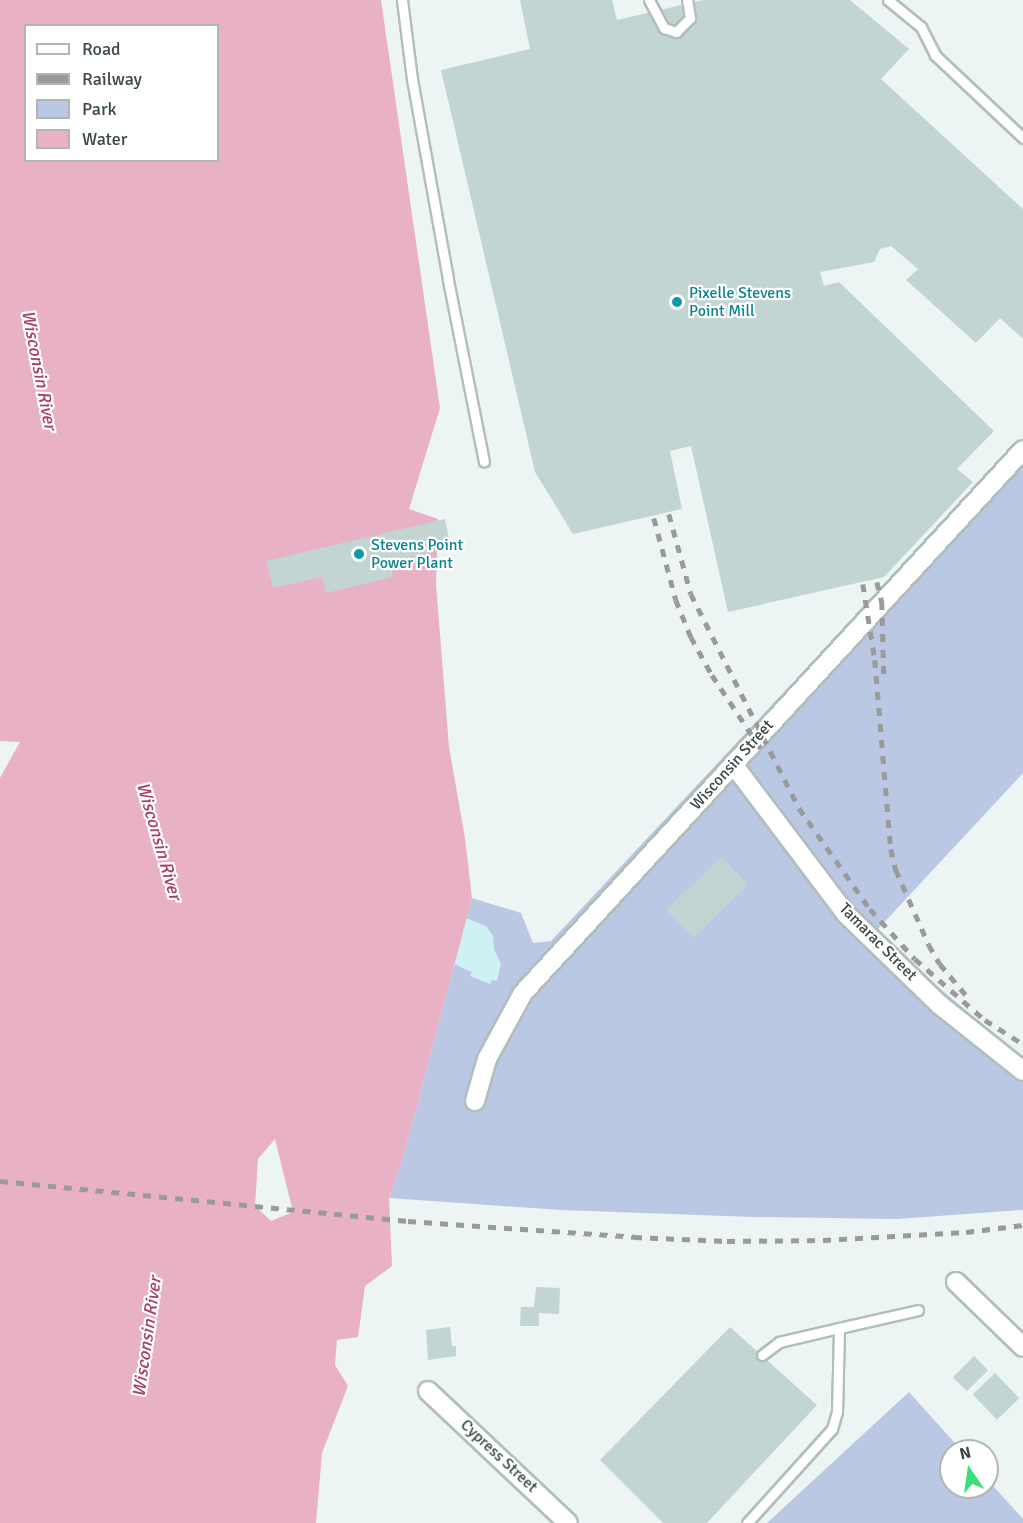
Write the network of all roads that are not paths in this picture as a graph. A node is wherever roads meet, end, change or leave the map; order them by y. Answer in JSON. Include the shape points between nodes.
{"nodes":[{"id":1,"x":402,"y":0,"type":"edge"},
{"id":2,"x":649,"y":0,"type":"edge"},
{"id":3,"x":687,"y":0,"type":"edge"},
{"id":4,"x":888,"y":0,"type":"edge"},
{"id":5,"x":1023,"y":138,"type":"edge"},
{"id":6,"x":1023,"y":450,"type":"edge"},
{"id":7,"x":484,"y":460,"type":"dead end"},
{"id":8,"x":733,"y":764,"type":"junction"},
{"id":9,"x":1023,"y":1071,"type":"edge"},
{"id":10,"x":475,"y":1101,"type":"dead end"},
{"id":11,"x":956,"y":1282,"type":"dead end"},
{"id":12,"x":918,"y":1310,"type":"dead end"},
{"id":13,"x":839,"y":1328,"type":"junction"},
{"id":14,"x":1023,"y":1347,"type":"edge"},
{"id":15,"x":762,"y":1355,"type":"dead end"},
{"id":16,"x":428,"y":1391,"type":"dead end"},
{"id":17,"x":568,"y":1523,"type":"edge"},
{"id":18,"x":747,"y":1523,"type":"edge"}],
"edges":[{"from":1,"to":7,"type":"lane","via":[[412,79]]},
{"from":2,"to":3,"type":"lane","via":[[664,28],[676,32],[690,18]]},
{"from":4,"to":5,"type":"lane","via":[[921,27],[935,55]]},
{"from":6,"to":8,"type":"street","name":"Wisconsin Street"},
{"from":8,"to":9,"type":"street","name":"Tamarac Street","via":[[846,914],[940,1005]]},
{"from":8,"to":10,"type":"street","name":"Wisconsin Street","via":[[523,993],[487,1059]]},
{"from":11,"to":14,"type":"street"},
{"from":12,"to":13,"type":"lane"},
{"from":13,"to":15,"type":"lane","via":[[779,1342]]},
{"from":13,"to":18,"type":"lane","via":[[837,1412],[832,1429]]},
{"from":16,"to":17,"type":"street","name":"Cypress Street"}]}
